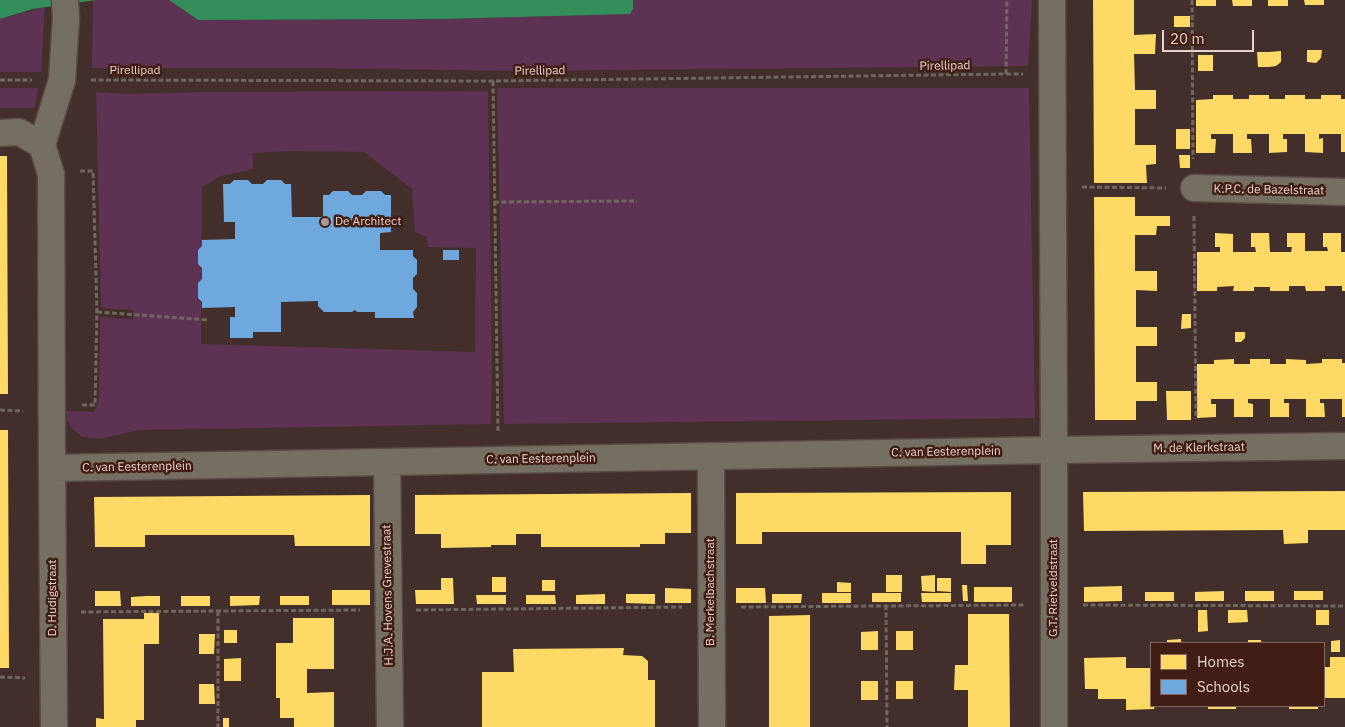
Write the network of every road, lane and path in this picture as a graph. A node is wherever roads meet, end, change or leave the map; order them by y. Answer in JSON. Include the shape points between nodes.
{"nodes":[{"id":1,"x":1007,"y":0,"type":"edge"},
{"id":2,"x":1052,"y":0,"type":"edge"},
{"id":3,"x":1192,"y":0,"type":"edge"},
{"id":4,"x":65,"y":9,"type":"edge"},
{"id":5,"x":0,"y":80,"type":"edge"},
{"id":6,"x":62,"y":80,"type":"junction"},
{"id":7,"x":493,"y":81,"type":"junction"},
{"id":8,"x":0,"y":132,"type":"edge"},
{"id":9,"x":42,"y":145,"type":"junction"},
{"id":10,"x":50,"y":174,"type":"junction"},
{"id":11,"x":1052,"y":187,"type":"junction"},
{"id":12,"x":1194,"y":188,"type":"junction"},
{"id":13,"x":1345,"y":192,"type":"edge"},
{"id":14,"x":637,"y":201,"type":"dead end"},
{"id":15,"x":494,"y":202,"type":"junction"},
{"id":16,"x":98,"y":312,"type":"junction"},
{"id":17,"x":209,"y":320,"type":"dead end"},
{"id":18,"x":51,"y":404,"type":"junction"},
{"id":19,"x":1345,"y":446,"type":"edge"},
{"id":20,"x":1196,"y":448,"type":"junction"},
{"id":21,"x":1054,"y":450,"type":"junction"},
{"id":22,"x":711,"y":456,"type":"junction"},
{"id":23,"x":498,"y":460,"type":"junction"},
{"id":24,"x":387,"y":462,"type":"junction"},
{"id":25,"x":52,"y":468,"type":"junction"},
{"id":26,"x":886,"y":605,"type":"dead end"},
{"id":27,"x":218,"y":611,"type":"dead end"},
{"id":28,"x":54,"y":727,"type":"edge"},
{"id":29,"x":218,"y":727,"type":"edge"},
{"id":30,"x":390,"y":727,"type":"edge"},
{"id":31,"x":712,"y":727,"type":"edge"},
{"id":32,"x":887,"y":727,"type":"edge"},
{"id":33,"x":1054,"y":727,"type":"edge"}],
"edges":[{"from":1,"to":7,"type":"path","name":"Pirellipad","via":[[1006,74]]},
{"from":2,"to":11,"type":"street"},
{"from":3,"to":12,"type":"path"},
{"from":4,"to":6,"type":"street"},
{"from":5,"to":6,"type":"path","name":"Pirellipad"},
{"from":6,"to":7,"type":"path","name":"Pirellipad"},
{"from":6,"to":9,"type":"street"},
{"from":7,"to":15,"type":"path"},
{"from":8,"to":9,"type":"street","via":[[19,132]]},
{"from":9,"to":10,"type":"street"},
{"from":10,"to":16,"type":"path","via":[[93,171]]},
{"from":10,"to":18,"type":"street"},
{"from":11,"to":12,"type":"path"},
{"from":11,"to":21,"type":"street"},
{"from":12,"to":13,"type":"street","name":"K.P.C. de Bazelstraat"},
{"from":12,"to":20,"type":"path"},
{"from":14,"to":15,"type":"path"},
{"from":15,"to":23,"type":"path"},
{"from":16,"to":17,"type":"path"},
{"from":16,"to":18,"type":"path","via":[[95,405]]},
{"from":18,"to":25,"type":"street"},
{"from":19,"to":20,"type":"street","name":"M. de Klerkstraat"},
{"from":20,"to":21,"type":"street","name":"M. de Klerkstraat"},
{"from":21,"to":22,"type":"street","name":"C. van Eesterenplein"},
{"from":21,"to":33,"type":"street","name":"G.T. Rietveldstraat"},
{"from":22,"to":23,"type":"street","name":"C. van Eesterenplein"},
{"from":22,"to":31,"type":"street","name":"B. Merkelbachstraat"},
{"from":23,"to":24,"type":"street","name":"C. van Eesterenplein"},
{"from":24,"to":25,"type":"street","name":"C. van Eesterenplein"},
{"from":24,"to":30,"type":"street","name":"H.J.A. Hovens Grevestraat"},
{"from":25,"to":28,"type":"street","name":"D. Hudigstraat"},
{"from":26,"to":32,"type":"path"},
{"from":27,"to":29,"type":"path"}]}
